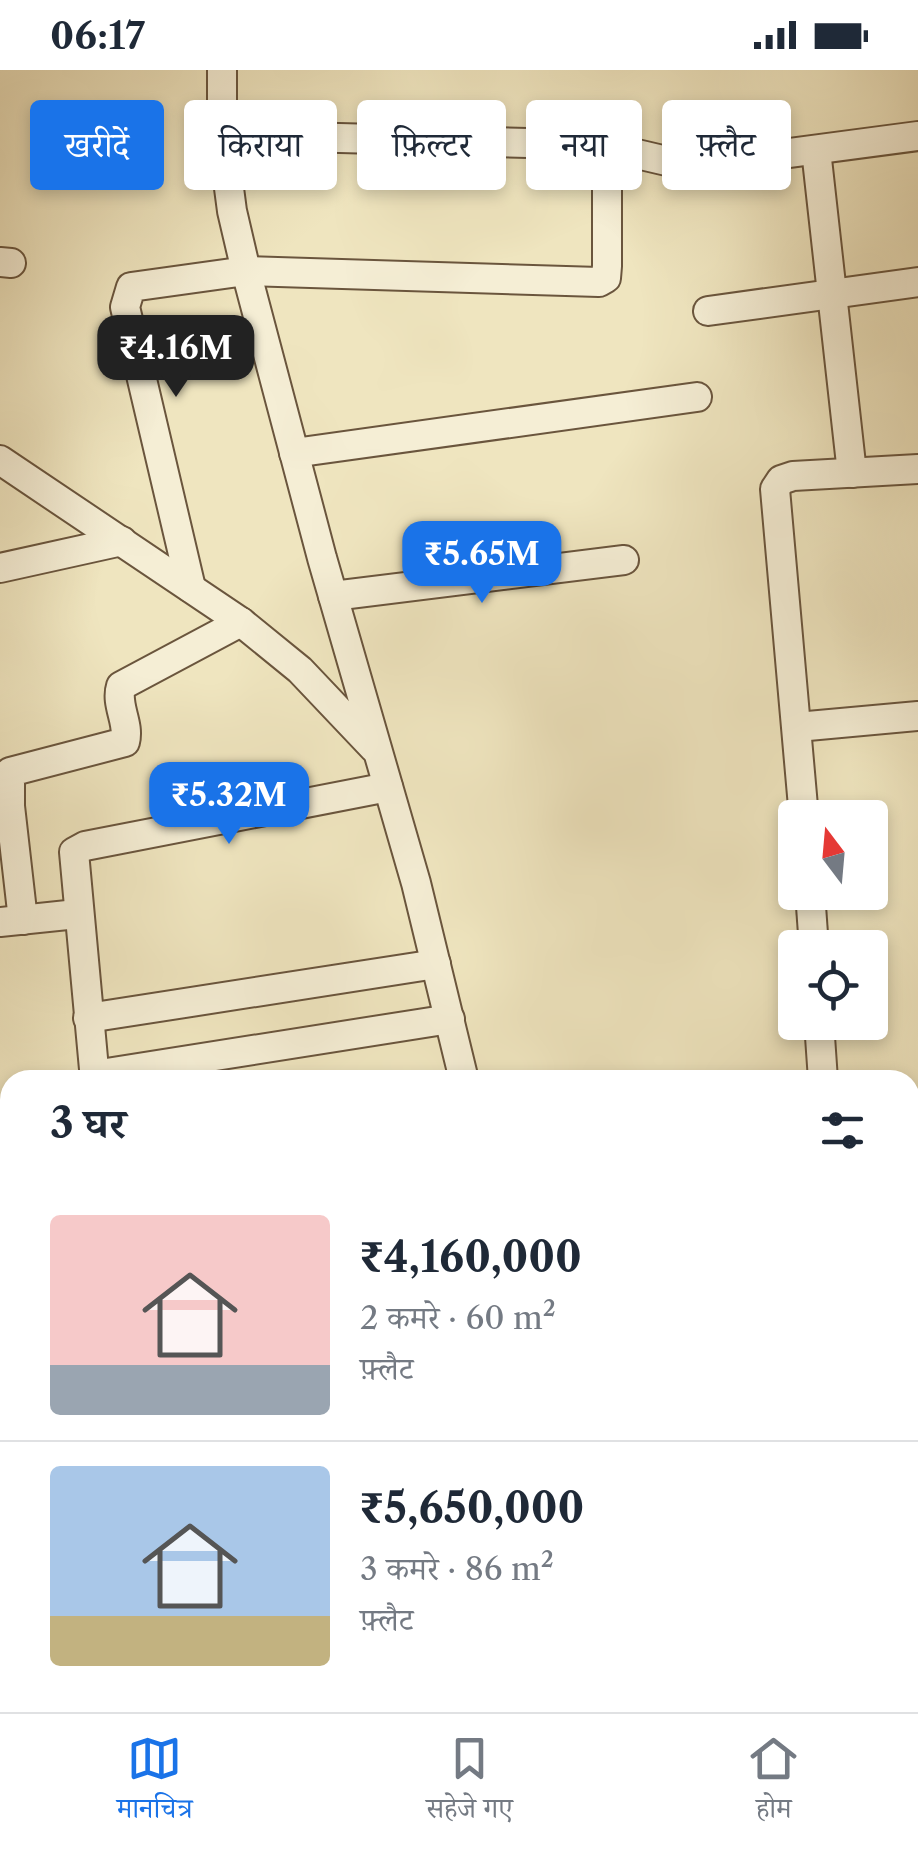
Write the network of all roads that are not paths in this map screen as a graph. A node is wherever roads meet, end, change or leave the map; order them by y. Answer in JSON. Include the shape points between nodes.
{"nodes":[{"id":1,"x":222,"y":70,"type":"edge"},
{"id":2,"x":222,"y":100,"type":"edge"},
{"id":3,"x":918,"y":136,"type":"edge"},
{"id":4,"x":337,"y":139,"type":"edge"},
{"id":5,"x":526,"y":144,"type":"edge"},
{"id":6,"x":816,"y":150,"type":"junction"},
{"id":7,"x":642,"y":155,"type":"edge"},
{"id":8,"x":229,"y":190,"type":"edge"},
{"id":9,"x":607,"y":190,"type":"edge"},
{"id":10,"x":246,"y":271,"type":"junction"},
{"id":11,"x":918,"y":282,"type":"edge"},
{"id":12,"x":833,"y":294,"type":"junction"},
{"id":13,"x":708,"y":311,"type":"dead end"},
{"id":14,"x":697,"y":397,"type":"dead end"},
{"id":15,"x":294,"y":453,"type":"junction"},
{"id":16,"x":0,"y":460,"type":"edge"},
{"id":17,"x":918,"y":470,"type":"edge"},
{"id":18,"x":852,"y":474,"type":"junction"},
{"id":19,"x":122,"y":542,"type":"junction"},
{"id":20,"x":624,"y":560,"type":"dead end"},
{"id":21,"x":0,"y":568,"type":"edge"},
{"id":22,"x":190,"y":588,"type":"junction"},
{"id":23,"x":333,"y":596,"type":"junction"},
{"id":24,"x":241,"y":622,"type":"junction"},
{"id":25,"x":918,"y":716,"type":"edge"},
{"id":26,"x":797,"y":727,"type":"junction"},
{"id":27,"x":378,"y":753,"type":"junction"},
{"id":28,"x":388,"y":787,"type":"junction"},
{"id":29,"x":803,"y":800,"type":"edge"},
{"id":30,"x":5,"y":807,"type":"edge"},
{"id":31,"x":77,"y":914,"type":"junction"},
{"id":32,"x":12,"y":921,"type":"edge"},
{"id":33,"x":436,"y":964,"type":"junction"},
{"id":34,"x":88,"y":1018,"type":"junction"},
{"id":35,"x":450,"y":1020,"type":"junction"},
{"id":36,"x":821,"y":1040,"type":"edge"},
{"id":37,"x":93,"y":1070,"type":"edge"},
{"id":38,"x":143,"y":1070,"type":"edge"},
{"id":39,"x":462,"y":1070,"type":"edge"},
{"id":40,"x":823,"y":1070,"type":"edge"},
{"id":41,"x":0,"y":1250,"type":"edge"},
{"id":42,"x":0,"y":1261,"type":"edge"}],
"edges":[{"from":1,"to":2,"type":"street"},
{"from":3,"to":6,"type":"street"},
{"from":4,"to":5,"type":"street"},
{"from":6,"to":7,"type":"street","via":[[714,163]]},
{"from":6,"to":12,"type":"street"},
{"from":8,"to":10,"type":"street"},
{"from":9,"to":10,"type":"street","via":[[608,266],[600,282]]},
{"from":10,"to":15,"type":"street"},
{"from":10,"to":22,"type":"street","via":[[140,284],[126,296]]},
{"from":11,"to":12,"type":"street"},
{"from":12,"to":13,"type":"street"},
{"from":12,"to":18,"type":"street"},
{"from":14,"to":15,"type":"street"},
{"from":15,"to":23,"type":"street"},
{"from":16,"to":19,"type":"street"},
{"from":17,"to":18,"type":"street"},
{"from":18,"to":26,"type":"street","via":[[793,476],[776,489]]},
{"from":19,"to":21,"type":"street"},
{"from":19,"to":22,"type":"street"},
{"from":20,"to":23,"type":"street"},
{"from":22,"to":24,"type":"street"},
{"from":23,"to":27,"type":"street"},
{"from":24,"to":27,"type":"street","via":[[300,670]]},
{"from":24,"to":30,"type":"street","via":[[121,686],[125,742],[10,772]]},
{"from":25,"to":26,"type":"street"},
{"from":26,"to":29,"type":"street"},
{"from":27,"to":28,"type":"street"},
{"from":28,"to":31,"type":"street","via":[[78,848]]},
{"from":28,"to":33,"type":"street"},
{"from":30,"to":32,"type":"street"},
{"from":31,"to":32,"type":"street"},
{"from":31,"to":34,"type":"street"},
{"from":33,"to":34,"type":"street"},
{"from":33,"to":35,"type":"street"},
{"from":34,"to":37,"type":"street"},
{"from":35,"to":38,"type":"street"},
{"from":35,"to":39,"type":"street"},
{"from":36,"to":40,"type":"street"},
{"from":41,"to":42,"type":"street"}]}
